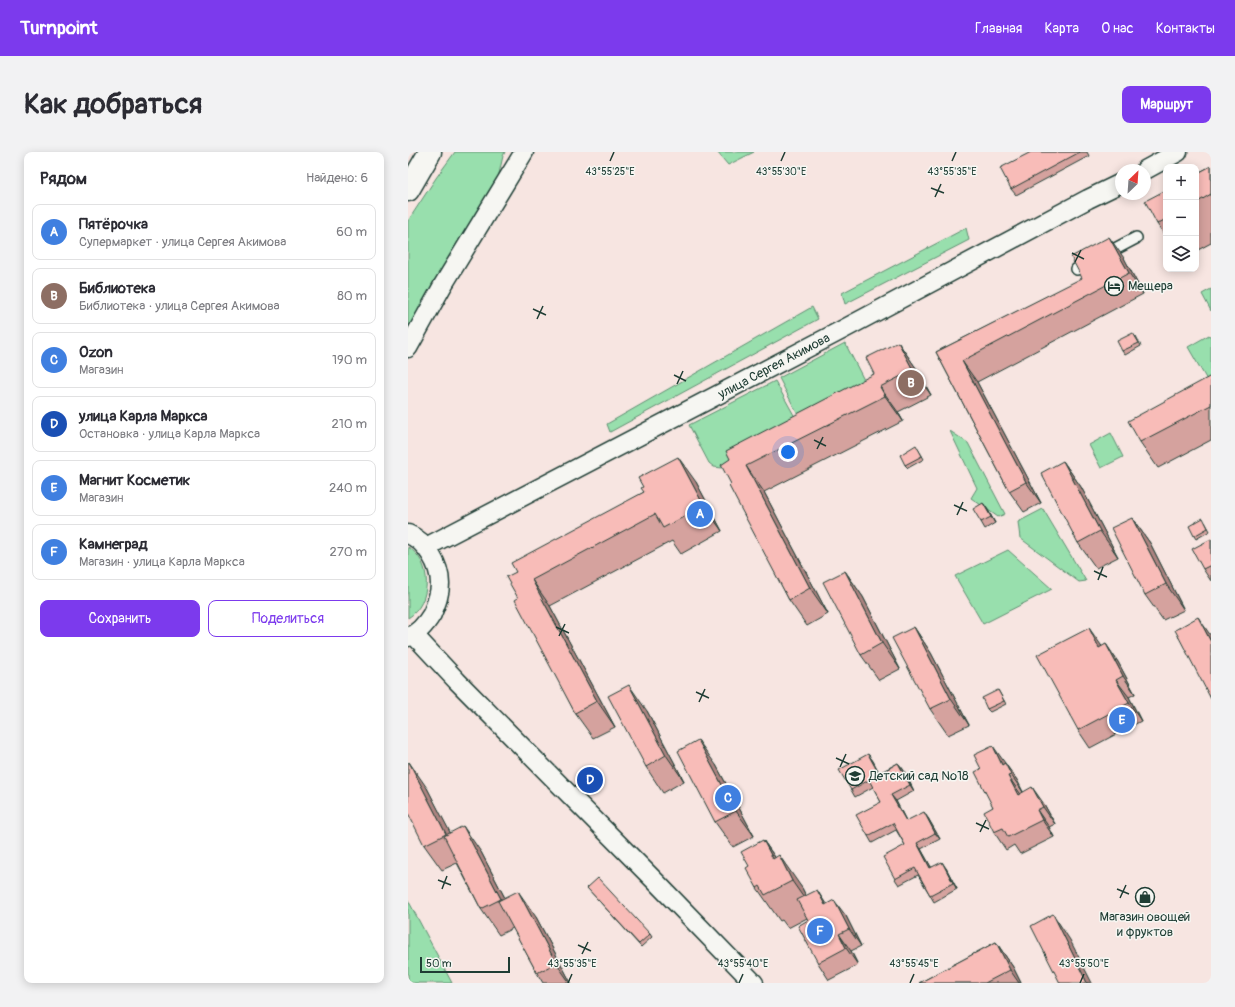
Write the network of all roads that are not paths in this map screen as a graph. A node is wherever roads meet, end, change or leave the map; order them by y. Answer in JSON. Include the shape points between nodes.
{"nodes":[{"id":1,"x":430,"y":152,"type":"edge"},
{"id":2,"x":524,"y":152,"type":"edge"},
{"id":3,"x":1178,"y":152,"type":"edge"},
{"id":4,"x":1151,"y":167,"type":"edge"},
{"id":5,"x":1115,"y":186,"type":"edge"},
{"id":6,"x":408,"y":190,"type":"edge"},
{"id":7,"x":1136,"y":238,"type":"dead end"},
{"id":8,"x":1077,"y":269,"type":"edge"},
{"id":9,"x":408,"y":348,"type":"edge"},
{"id":10,"x":408,"y":534,"type":"edge"},
{"id":11,"x":426,"y":547,"type":"junction"},
{"id":12,"x":411,"y":636,"type":"edge"},
{"id":13,"x":754,"y":983,"type":"edge"}],
"edges":[{"from":1,"to":6,"type":"main road"},
{"from":2,"to":9,"type":"street"},
{"from":3,"to":4,"type":"street"},
{"from":5,"to":11,"type":"street","name":"улица Сергея Акимова"},
{"from":7,"to":8,"type":"street"},
{"from":10,"to":11,"type":"street"},
{"from":11,"to":12,"type":"street","via":[[436,564],[440,583],[437,602],[429,619]]},
{"from":12,"to":13,"type":"street"}]}
